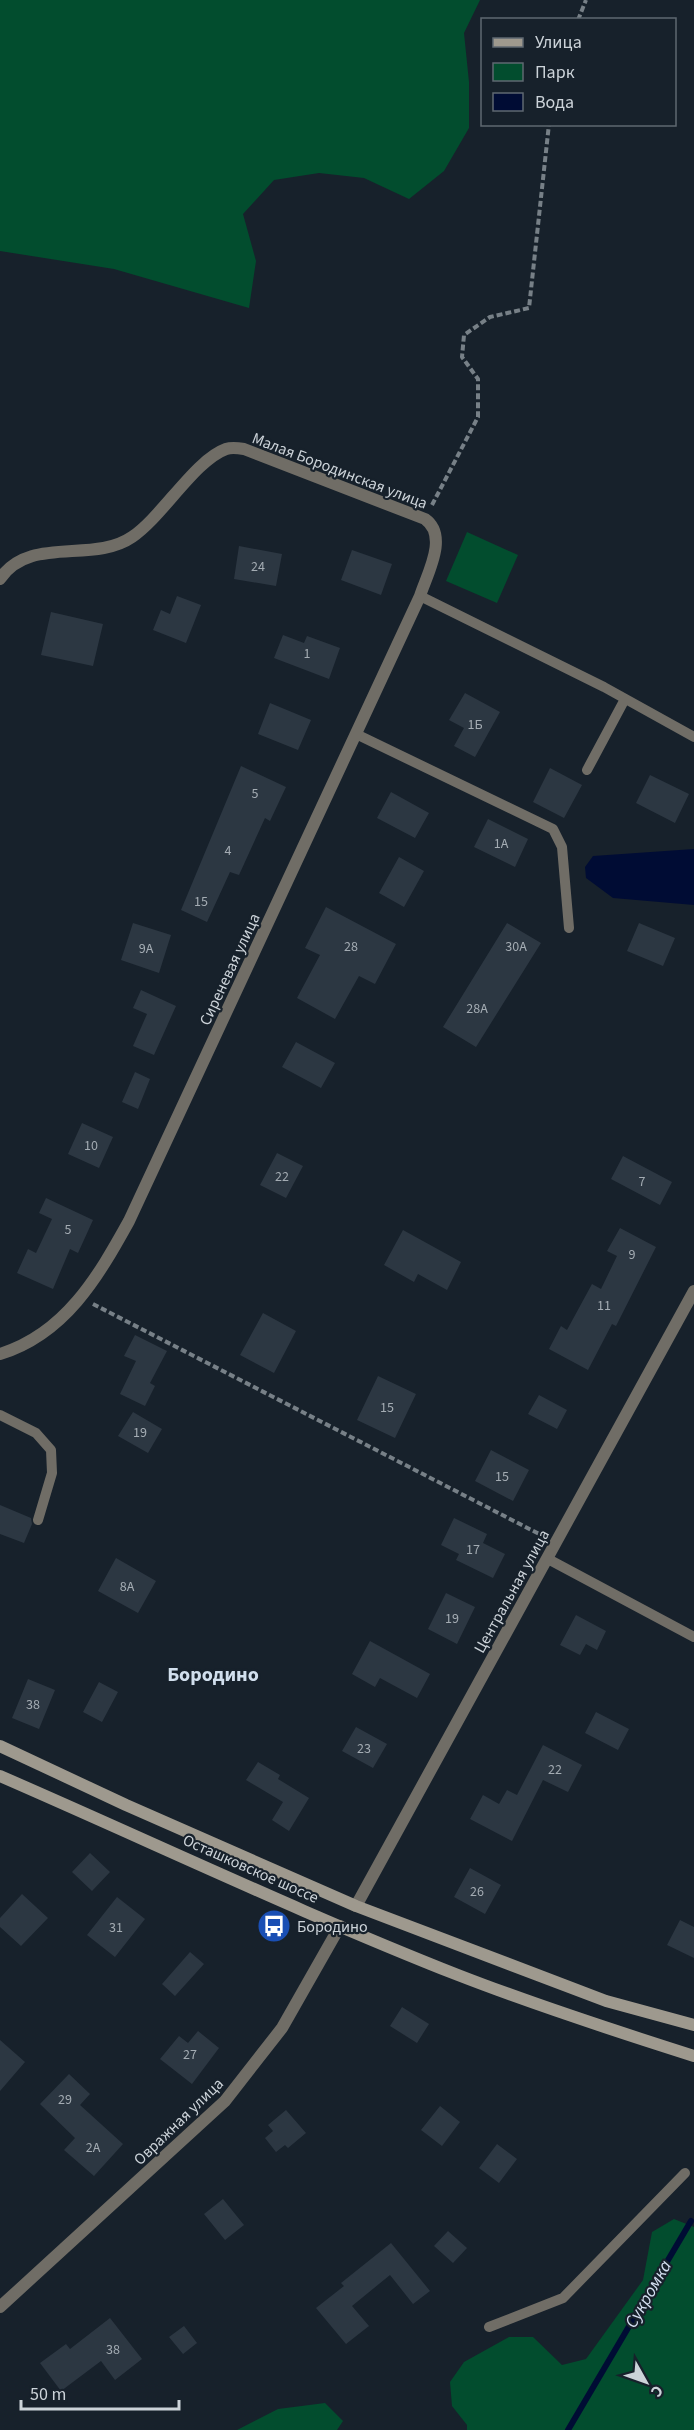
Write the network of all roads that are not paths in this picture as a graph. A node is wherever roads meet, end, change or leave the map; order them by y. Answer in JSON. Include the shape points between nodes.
{"nodes":[{"id":1,"x":434,"y":554,"type":"joint"},
{"id":2,"x":0,"y":579,"type":"edge"},
{"id":3,"x":420,"y":596,"type":"junction"},
{"id":4,"x":625,"y":699,"type":"junction"},
{"id":5,"x":356,"y":734,"type":"junction"},
{"id":6,"x":694,"y":737,"type":"edge"},
{"id":7,"x":587,"y":770,"type":"dead end"},
{"id":8,"x":569,"y":928,"type":"dead end"},
{"id":9,"x":694,"y":1292,"type":"edge"},
{"id":10,"x":0,"y":1354,"type":"edge"},
{"id":11,"x":0,"y":1415,"type":"edge"},
{"id":12,"x":38,"y":1520,"type":"dead end"},
{"id":13,"x":548,"y":1559,"type":"junction"},
{"id":14,"x":694,"y":1637,"type":"edge"},
{"id":15,"x":0,"y":1746,"type":"edge"},
{"id":16,"x":0,"y":1776,"type":"edge"},
{"id":17,"x":356,"y":1906,"type":"junction"},
{"id":18,"x":340,"y":1926,"type":"junction"},
{"id":19,"x":694,"y":2025,"type":"edge"},
{"id":20,"x":694,"y":2056,"type":"edge"},
{"id":21,"x":685,"y":2173,"type":"dead end"},
{"id":22,"x":0,"y":2307,"type":"edge"},
{"id":23,"x":489,"y":2327,"type":"dead end"}],
"edges":[{"from":1,"to":2,"type":"street","name":"Малая Бородинская улица","via":[[436,532],[425,519],[233,447],[205,464],[129,539],[110,547],[16,561]]},
{"from":1,"to":3,"type":"street","name":"Сиреневая улица"},
{"from":3,"to":4,"type":"lane"},
{"from":3,"to":5,"type":"street","name":"Сиреневая улица"},
{"from":4,"to":6,"type":"lane"},
{"from":4,"to":7,"type":"lane"},
{"from":5,"to":8,"type":"lane","via":[[553,829],[562,847]]},
{"from":5,"to":10,"type":"street","name":"Сиреневая улица","via":[[107,1261],[62,1319],[38,1337]]},
{"from":9,"to":13,"type":"street","name":"Центральная улица"},
{"from":11,"to":12,"type":"lane","via":[[36,1432],[51,1450],[52,1473]]},
{"from":13,"to":14,"type":"lane"},
{"from":13,"to":17,"type":"street","name":"Центральная улица"},
{"from":15,"to":17,"type":"main road","name":"Осташковское шоссе"},
{"from":16,"to":18,"type":"main road","name":"Осташковское шоссе"},
{"from":17,"to":19,"type":"main road","name":"Осташковское шоссе","via":[[606,2001]]},
{"from":18,"to":20,"type":"main road","name":"Осташковское шоссе","via":[[459,1975]]},
{"from":18,"to":22,"type":"street","name":"Овражная улица","via":[[282,2028],[225,2101]]},
{"from":21,"to":23,"type":"lane","via":[[562,2298]]}]}
